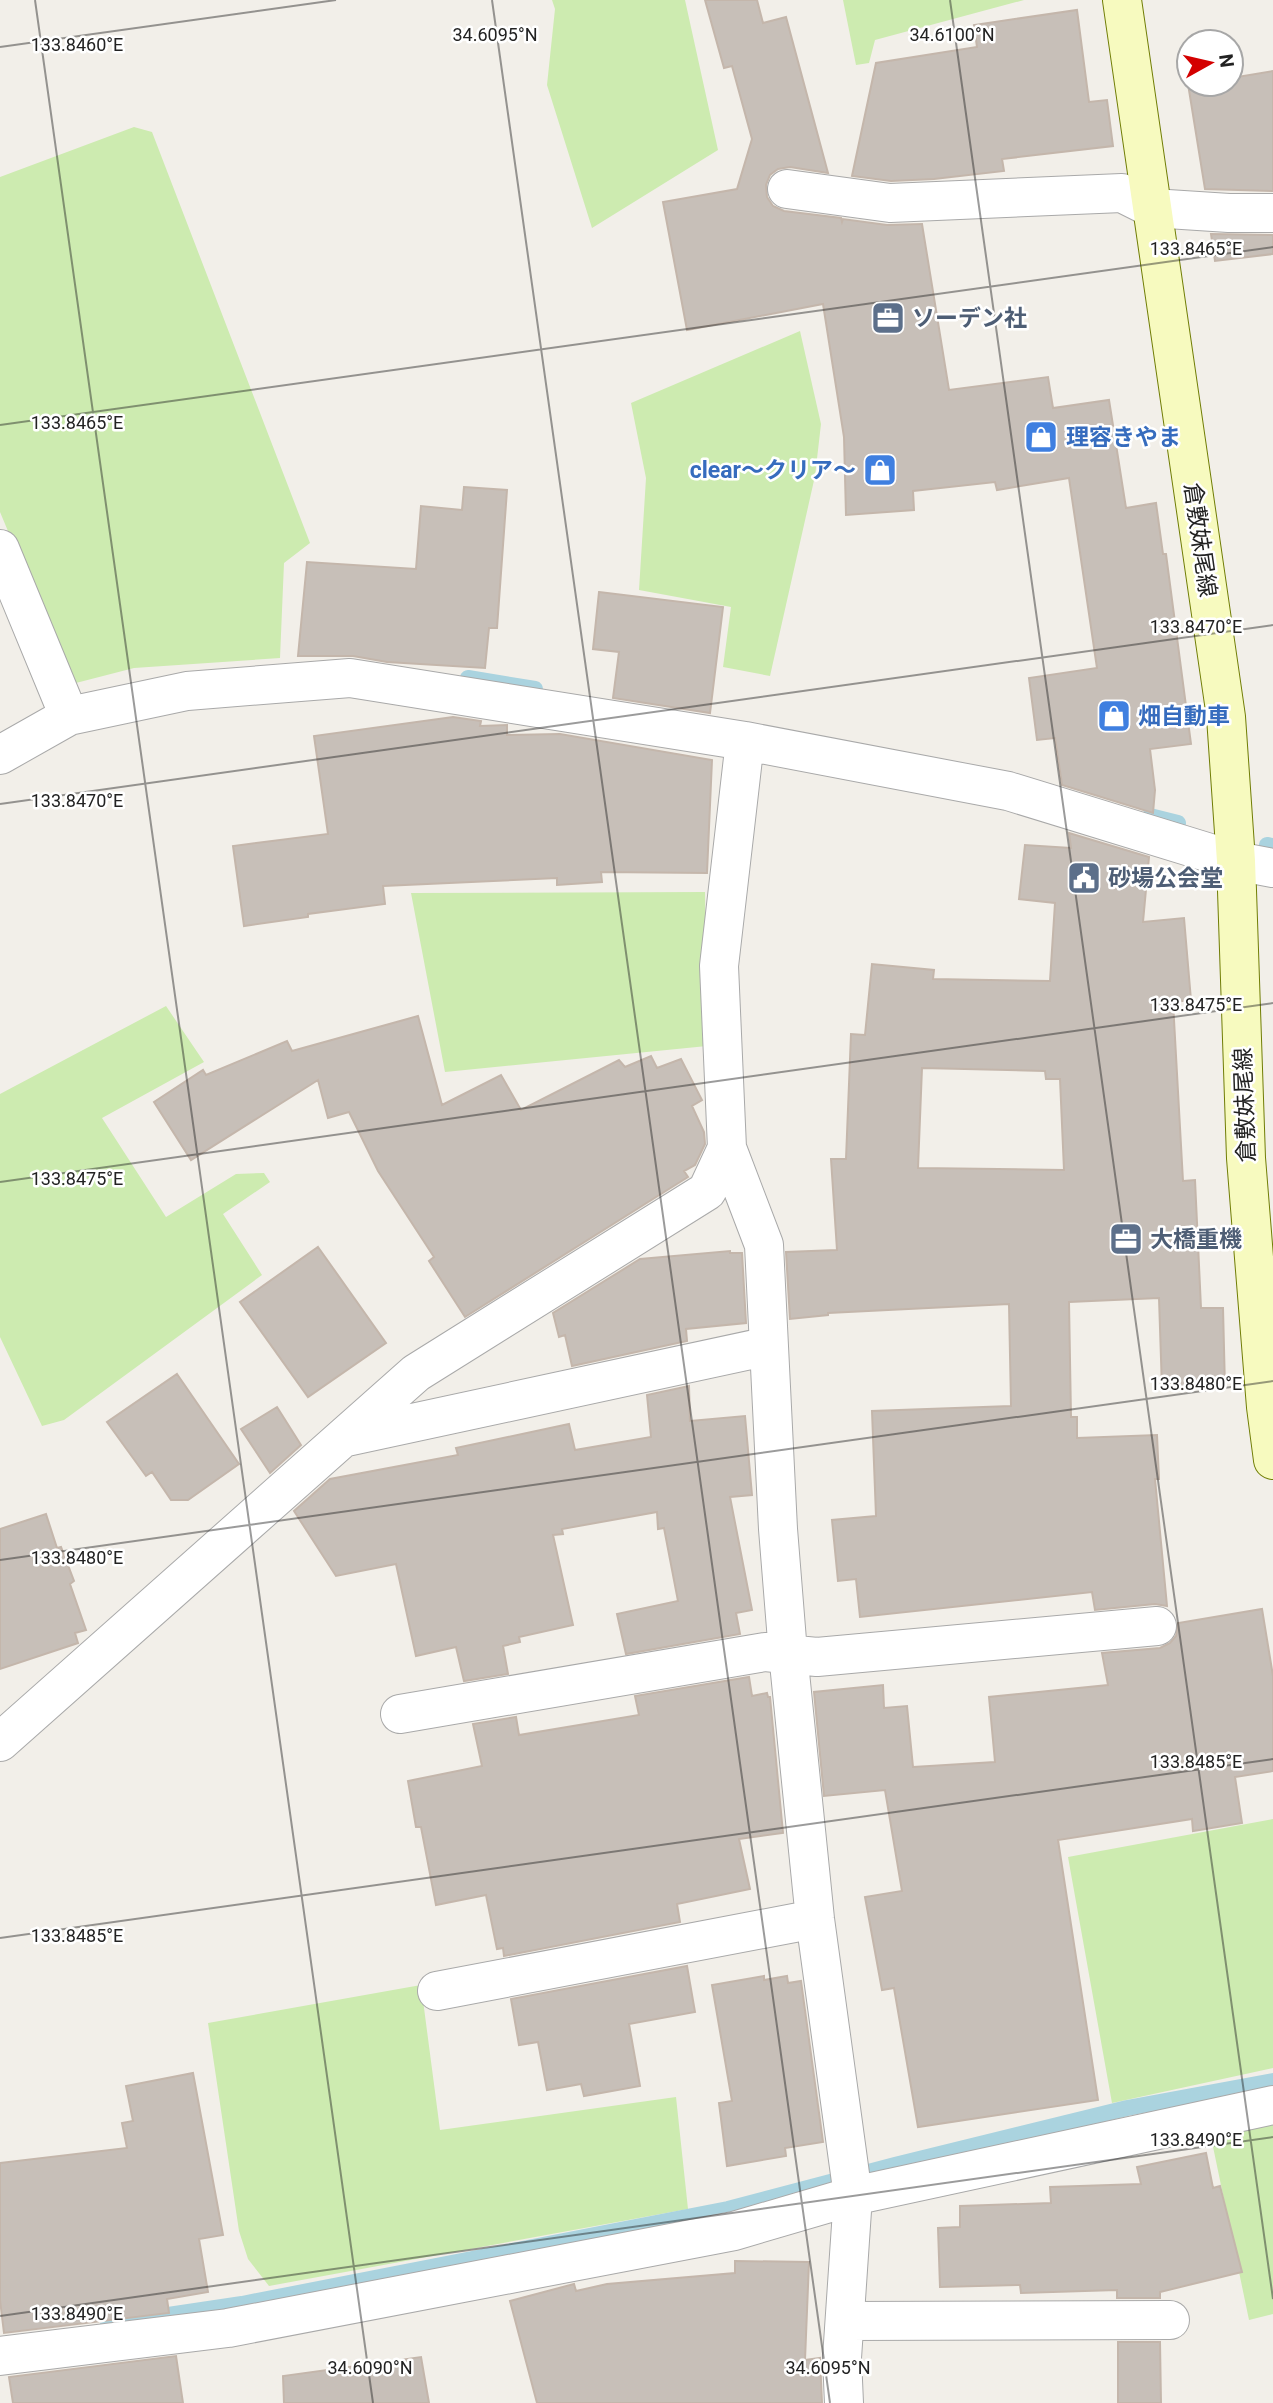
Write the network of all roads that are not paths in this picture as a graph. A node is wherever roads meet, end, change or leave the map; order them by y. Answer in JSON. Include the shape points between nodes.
{"nodes":[{"id":1,"x":1122,"y":0,"type":"edge"},
{"id":2,"x":787,"y":189,"type":"dead end"},
{"id":3,"x":1152,"y":208,"type":"junction"},
{"id":4,"x":1273,"y":213,"type":"edge"},
{"id":5,"x":0,"y":549,"type":"edge"},
{"id":6,"x":69,"y":716,"type":"junction"},
{"id":7,"x":745,"y":741,"type":"junction"},
{"id":8,"x":0,"y":755,"type":"edge"},
{"id":9,"x":1255,"y":865,"type":"edge"},
{"id":10,"x":727,"y":1148,"type":"junction"},
{"id":11,"x":769,"y":1346,"type":"junction"},
{"id":12,"x":344,"y":1437,"type":"junction"},
{"id":13,"x":1273,"y":1460,"type":"edge"},
{"id":14,"x":1157,"y":1626,"type":"dead end"},
{"id":15,"x":788,"y":1653,"type":"junction"},
{"id":16,"x":400,"y":1714,"type":"dead end"},
{"id":17,"x":0,"y":1742,"type":"edge"},
{"id":18,"x":815,"y":1919,"type":"junction"},
{"id":19,"x":436,"y":1991,"type":"dead end"},
{"id":20,"x":1273,"y":2105,"type":"edge"},
{"id":21,"x":851,"y":2181,"type":"junction"},
{"id":22,"x":1170,"y":2320,"type":"dead end"},
{"id":23,"x":845,"y":2321,"type":"junction"},
{"id":24,"x":0,"y":2356,"type":"edge"},
{"id":25,"x":844,"y":2403,"type":"edge"}],
"edges":[{"from":1,"to":3,"type":"main road","name":"倉敷妹尾線"},
{"from":2,"to":3,"type":"street","via":[[891,203],[1122,193]]},
{"from":3,"to":4,"type":"street"},
{"from":3,"to":9,"type":"main road","name":"倉敷妹尾線","via":[[1226,718]]},
{"from":5,"to":6,"type":"street"},
{"from":6,"to":7,"type":"street","via":[[187,691],[350,678]]},
{"from":6,"to":8,"type":"street"},
{"from":7,"to":9,"type":"street","via":[[1008,790]]},
{"from":7,"to":10,"type":"street","via":[[719,966]]},
{"from":9,"to":13,"type":"main road","name":"倉敷妹尾線","via":[[1246,1158]]},
{"from":10,"to":11,"type":"street","via":[[764,1245]]},
{"from":10,"to":12,"type":"street","via":[[706,1191],[416,1373]]},
{"from":11,"to":12,"type":"street"},
{"from":11,"to":15,"type":"street"},
{"from":12,"to":17,"type":"street"},
{"from":14,"to":15,"type":"street","via":[[817,1657]]},
{"from":15,"to":16,"type":"street","via":[[765,1652]]},
{"from":15,"to":18,"type":"street"},
{"from":18,"to":19,"type":"street"},
{"from":18,"to":21,"type":"street"},
{"from":20,"to":21,"type":"street"},
{"from":21,"to":23,"type":"street"},
{"from":21,"to":24,"type":"street","via":[[734,2231],[228,2328]]},
{"from":22,"to":23,"type":"street"},
{"from":23,"to":25,"type":"street"}]}
